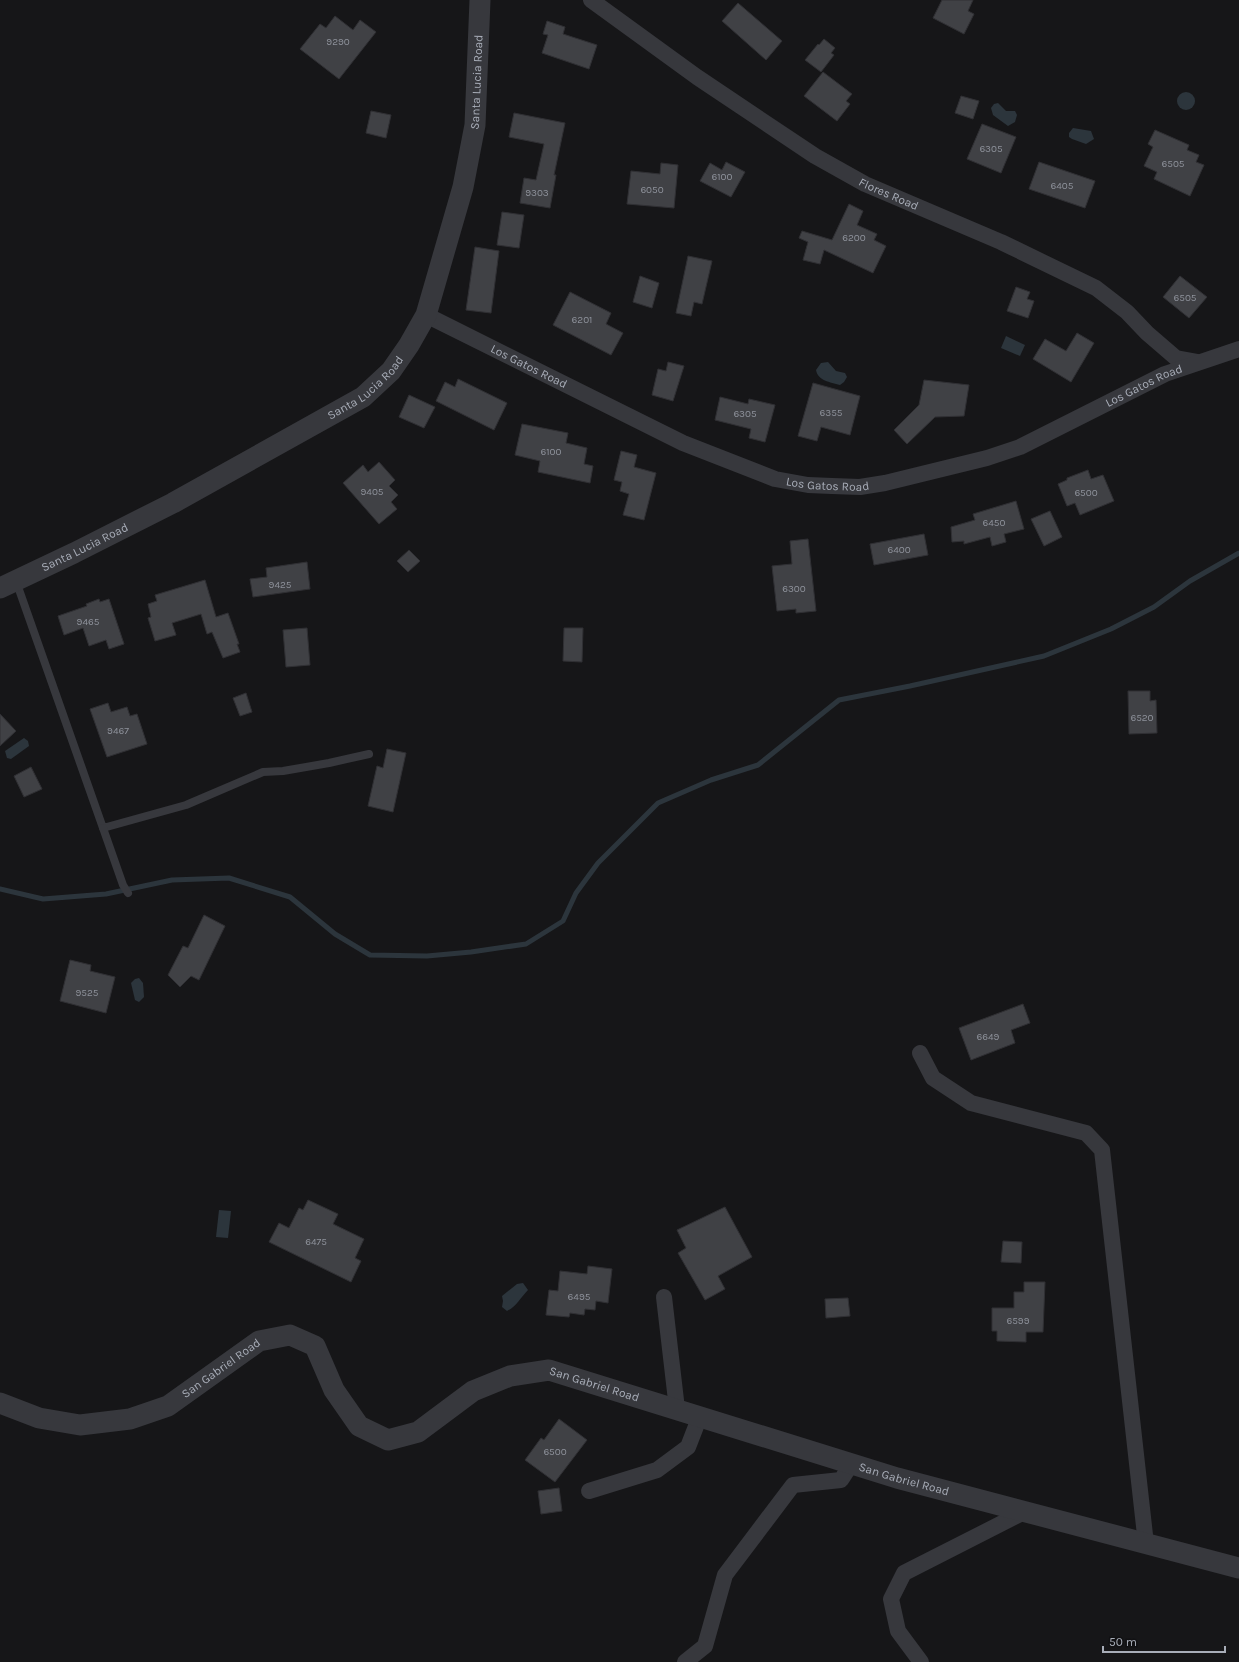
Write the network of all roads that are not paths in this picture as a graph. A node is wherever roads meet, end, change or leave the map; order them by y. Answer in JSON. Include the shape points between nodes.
{"nodes":[{"id":1,"x":480,"y":0,"type":"edge"},
{"id":2,"x":591,"y":0,"type":"edge"},
{"id":3,"x":426,"y":316,"type":"junction"},
{"id":4,"x":1239,"y":349,"type":"edge"},
{"id":5,"x":1198,"y":362,"type":"junction"},
{"id":6,"x":8,"y":584,"type":"edge"},
{"id":7,"x":369,"y":754,"type":"dead end"},
{"id":8,"x":103,"y":828,"type":"junction"},
{"id":9,"x":128,"y":893,"type":"dead end"},
{"id":10,"x":920,"y":1053,"type":"dead end"},
{"id":11,"x":664,"y":1297,"type":"dead end"},
{"id":12,"x":0,"y":1403,"type":"edge"},
{"id":13,"x":677,"y":1409,"type":"junction"},
{"id":14,"x":700,"y":1416,"type":"junction"},
{"id":15,"x":852,"y":1464,"type":"junction"},
{"id":16,"x":589,"y":1491,"type":"dead end"},
{"id":17,"x":1024,"y":1512,"type":"junction"},
{"id":18,"x":1146,"y":1544,"type":"junction"},
{"id":19,"x":1239,"y":1568,"type":"edge"},
{"id":20,"x":686,"y":1662,"type":"edge"},
{"id":21,"x":921,"y":1662,"type":"edge"}],
"edges":[{"from":1,"to":3,"type":"street","name":"Santa Lucia Road","via":[[475,125],[469,162]]},
{"from":2,"to":5,"type":"street","name":"Flores Road","via":[[697,77],[815,156],[865,184],[1001,242],[1096,288],[1128,312],[1147,333],[1176,358]]},
{"from":3,"to":5,"type":"street","name":"Los Gatos Road","via":[[683,442],[775,479],[808,485],[860,487],[885,484],[987,458],[1020,447],[1165,374]]},
{"from":3,"to":6,"type":"street","name":"Santa Lucia Road","via":[[391,371],[363,397],[173,503]]},
{"from":4,"to":5,"type":"street","name":"Los Gatos Road"},
{"from":6,"to":8,"type":"lane"},
{"from":7,"to":8,"type":"lane","via":[[283,771],[263,772],[186,804]]},
{"from":8,"to":9,"type":"lane"},
{"from":10,"to":18,"type":"street","via":[[933,1078],[971,1103],[1086,1133],[1102,1150]]},
{"from":11,"to":13,"type":"street"},
{"from":12,"to":13,"type":"street","name":"San Gabriel Road","via":[[39,1418],[80,1425],[130,1419],[168,1406],[259,1341],[290,1335],[315,1346],[334,1390],[359,1426],[388,1440],[418,1432],[473,1391],[510,1376],[549,1370]]},
{"from":13,"to":14,"type":"street","name":"San Gabriel Road"},
{"from":14,"to":15,"type":"street","name":"San Gabriel Road"},
{"from":14,"to":16,"type":"street","via":[[688,1447],[657,1470]]},
{"from":15,"to":17,"type":"street","name":"San Gabriel Road"},
{"from":15,"to":20,"type":"street","via":[[841,1480],[793,1485],[725,1575],[705,1646]]},
{"from":17,"to":18,"type":"street","name":"San Gabriel Road"},
{"from":17,"to":21,"type":"street","via":[[904,1573],[891,1599],[898,1632]]},
{"from":18,"to":19,"type":"street","name":"San Gabriel Road"}]}
